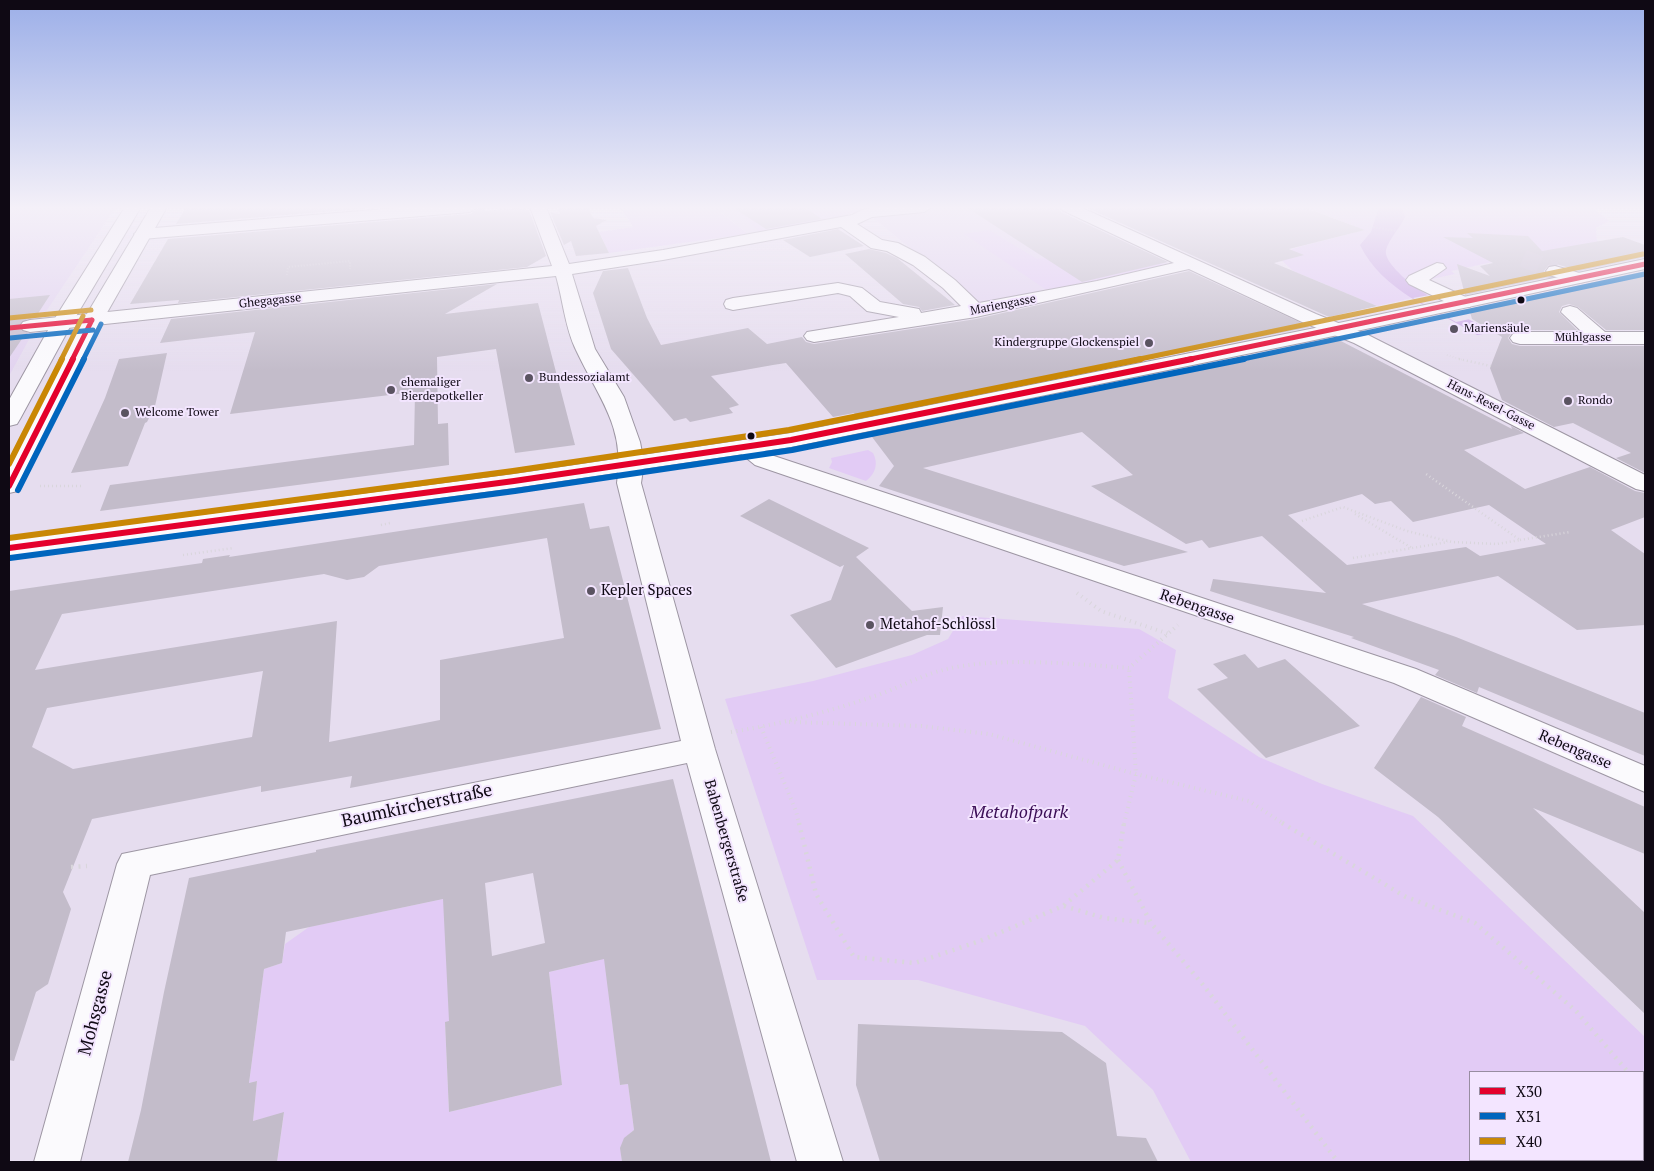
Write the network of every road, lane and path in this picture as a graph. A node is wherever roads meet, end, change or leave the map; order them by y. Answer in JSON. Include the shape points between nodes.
{"nodes":[{"id":1,"x":99,"y":262,"type":"edge"},
{"id":2,"x":126,"y":262,"type":"edge"},
{"id":3,"x":343,"y":262,"type":"edge"},
{"id":4,"x":350,"y":262,"type":"edge"},
{"id":5,"x":559,"y":262,"type":"edge"},
{"id":6,"x":611,"y":262,"type":"edge"},
{"id":7,"x":920,"y":262,"type":"edge"},
{"id":8,"x":1185,"y":262,"type":"edge"},
{"id":9,"x":1190,"y":264,"type":"junction"},
{"id":10,"x":1645,"y":264,"type":"edge"},
{"id":11,"x":1437,"y":268,"type":"dead end"},
{"id":12,"x":350,"y":269,"type":"dead end"},
{"id":13,"x":562,"y":270,"type":"junction"},
{"id":14,"x":1555,"y":271,"type":"tunnel mouth"},
{"id":15,"x":287,"y":275,"type":"dead end"},
{"id":16,"x":1577,"y":278,"type":"junction"},
{"id":17,"x":733,"y":304,"type":"dead end"},
{"id":18,"x":1456,"y":305,"type":"junction"},
{"id":19,"x":976,"y":311,"type":"junction"},
{"id":20,"x":1570,"y":312,"type":"dead end"},
{"id":21,"x":951,"y":315,"type":"junction"},
{"id":22,"x":92,"y":320,"type":"junction"},
{"id":23,"x":62,"y":322,"type":"junction"},
{"id":24,"x":30,"y":326,"type":"tunnel mouth"},
{"id":25,"x":1336,"y":330,"type":"junction"},
{"id":26,"x":814,"y":336,"type":"dead end"},
{"id":27,"x":1520,"y":338,"type":"dead end"},
{"id":28,"x":1600,"y":338,"type":"junction"},
{"id":29,"x":1645,"y":338,"type":"edge"},
{"id":30,"x":9,"y":418,"type":"edge"},
{"id":31,"x":745,"y":447,"type":"junction"},
{"id":32,"x":632,"y":463,"type":"junction"},
{"id":33,"x":1426,"y":474,"type":"dead end"},
{"id":34,"x":1645,"y":484,"type":"edge"},
{"id":35,"x":9,"y":486,"type":"edge"},
{"id":36,"x":40,"y":486,"type":"dead end"},
{"id":37,"x":83,"y":486,"type":"dead end"},
{"id":38,"x":1343,"y":507,"type":"junction"},
{"id":39,"x":1302,"y":521,"type":"dead end"},
{"id":40,"x":1570,"y":532,"type":"dead end"},
{"id":41,"x":1520,"y":540,"type":"junction"},
{"id":42,"x":1452,"y":541,"type":"junction"},
{"id":43,"x":9,"y":548,"type":"edge"},
{"id":44,"x":234,"y":548,"type":"dead end"},
{"id":45,"x":1412,"y":548,"type":"junction"},
{"id":46,"x":183,"y":555,"type":"dead end"},
{"id":47,"x":1353,"y":558,"type":"dead end"},
{"id":48,"x":1071,"y":588,"type":"dead end"},
{"id":49,"x":1179,"y":624,"type":"dead end"},
{"id":50,"x":1169,"y":634,"type":"junction"},
{"id":51,"x":1129,"y":668,"type":"junction"},
{"id":52,"x":789,"y":722,"type":"junction"},
{"id":53,"x":761,"y":727,"type":"junction"},
{"id":54,"x":730,"y":732,"type":"dead end"},
{"id":55,"x":700,"y":749,"type":"junction"},
{"id":56,"x":1136,"y":774,"type":"junction"},
{"id":57,"x":1645,"y":780,"type":"edge"},
{"id":58,"x":1118,"y":860,"type":"junction"},
{"id":59,"x":136,"y":864,"type":"joint"},
{"id":60,"x":87,"y":866,"type":"dead end"},
{"id":61,"x":71,"y":867,"type":"dead end"},
{"id":62,"x":1063,"y":906,"type":"junction"},
{"id":63,"x":1151,"y":923,"type":"junction"},
{"id":64,"x":1627,"y":1071,"type":"edge"},
{"id":65,"x":57,"y":1162,"type":"edge"},
{"id":66,"x":820,"y":1162,"type":"edge"},
{"id":67,"x":1338,"y":1162,"type":"edge"}],
"edges":[{"from":1,"to":23,"type":"street"},
{"from":2,"to":22,"type":"street"},
{"from":3,"to":15,"type":"path","via":[[288,267]]},
{"from":4,"to":12,"type":"path"},
{"from":5,"to":13,"type":"street","name":"Babenbergerstraße"},
{"from":6,"to":13,"type":"street","name":"Ghegagasse"},
{"from":7,"to":19,"type":"street"},
{"from":8,"to":9,"type":"street"},
{"from":9,"to":19,"type":"street","name":"Mariengasse"},
{"from":9,"to":25,"type":"street"},
{"from":10,"to":16,"type":"street"},
{"from":11,"to":18,"type":"street","via":[[1415,280]]},
{"from":13,"to":22,"type":"street","name":"Ghegagasse"},
{"from":13,"to":32,"type":"street","name":"Babenbergerstraße","via":[[585,349],[613,397],[629,442]]},
{"from":14,"to":16,"type":"street"},
{"from":16,"to":18,"type":"street"},
{"from":17,"to":21,"type":"street","via":[[838,288],[856,292],[874,307],[901,313]]},
{"from":18,"to":25,"type":"street"},
{"from":19,"to":21,"type":"street","name":"Mariengasse"},
{"from":20,"to":28,"type":"street"},
{"from":21,"to":26,"type":"street","name":"Mariengasse"},
{"from":22,"to":23,"type":"street","name":"Ghegagasse"},
{"from":22,"to":35,"type":"street"},
{"from":23,"to":24,"type":"street","name":"Ghegagasse"},
{"from":23,"to":30,"type":"street"},
{"from":25,"to":31,"type":"street"},
{"from":25,"to":34,"type":"street","name":"Hans-Resel-Gasse","via":[[1361,339]]},
{"from":27,"to":28,"type":"street","name":"Mühlgasse"},
{"from":28,"to":29,"type":"street","name":"Mühlgasse"},
{"from":31,"to":32,"type":"street"},
{"from":31,"to":57,"type":"street","name":"Rebengasse","via":[[763,460],[1405,676]]},
{"from":32,"to":43,"type":"street"},
{"from":32,"to":55,"type":"street","name":"Babenbergerstraße","via":[[629,483]]},
{"from":33,"to":41,"type":"path"},
{"from":36,"to":37,"type":"path"},
{"from":38,"to":39,"type":"path"},
{"from":38,"to":42,"type":"path","via":[[1404,530]]},
{"from":38,"to":45,"type":"path"},
{"from":40,"to":41,"type":"path"},
{"from":41,"to":42,"type":"path","via":[[1471,544]]},
{"from":42,"to":45,"type":"path"},
{"from":44,"to":46,"type":"path"},
{"from":45,"to":47,"type":"path"},
{"from":48,"to":50,"type":"path","via":[[1101,611]]},
{"from":49,"to":50,"type":"path"},
{"from":50,"to":51,"type":"path"},
{"from":51,"to":52,"type":"path","via":[[987,663],[943,670],[876,696]]},
{"from":51,"to":56,"type":"path"},
{"from":52,"to":53,"type":"path"},
{"from":52,"to":56,"type":"path","via":[[921,726],[989,734]]},
{"from":53,"to":54,"type":"path"},
{"from":53,"to":62,"type":"path","via":[[796,811],[816,894],[854,957],[915,963],[980,941]]},
{"from":55,"to":59,"type":"street","name":"Baumkircherstraße"},
{"from":55,"to":66,"type":"street","name":"Babenbergerstraße"},
{"from":56,"to":58,"type":"path"},
{"from":56,"to":64,"type":"path","via":[[1249,801],[1406,897],[1475,923],[1576,1011]]},
{"from":58,"to":62,"type":"path"},
{"from":58,"to":63,"type":"path"},
{"from":59,"to":65,"type":"street","name":"Mohsgasse"},
{"from":60,"to":61,"type":"path"},
{"from":62,"to":63,"type":"path","via":[[1104,918]]},
{"from":63,"to":67,"type":"path","via":[[1204,986]]}]}
